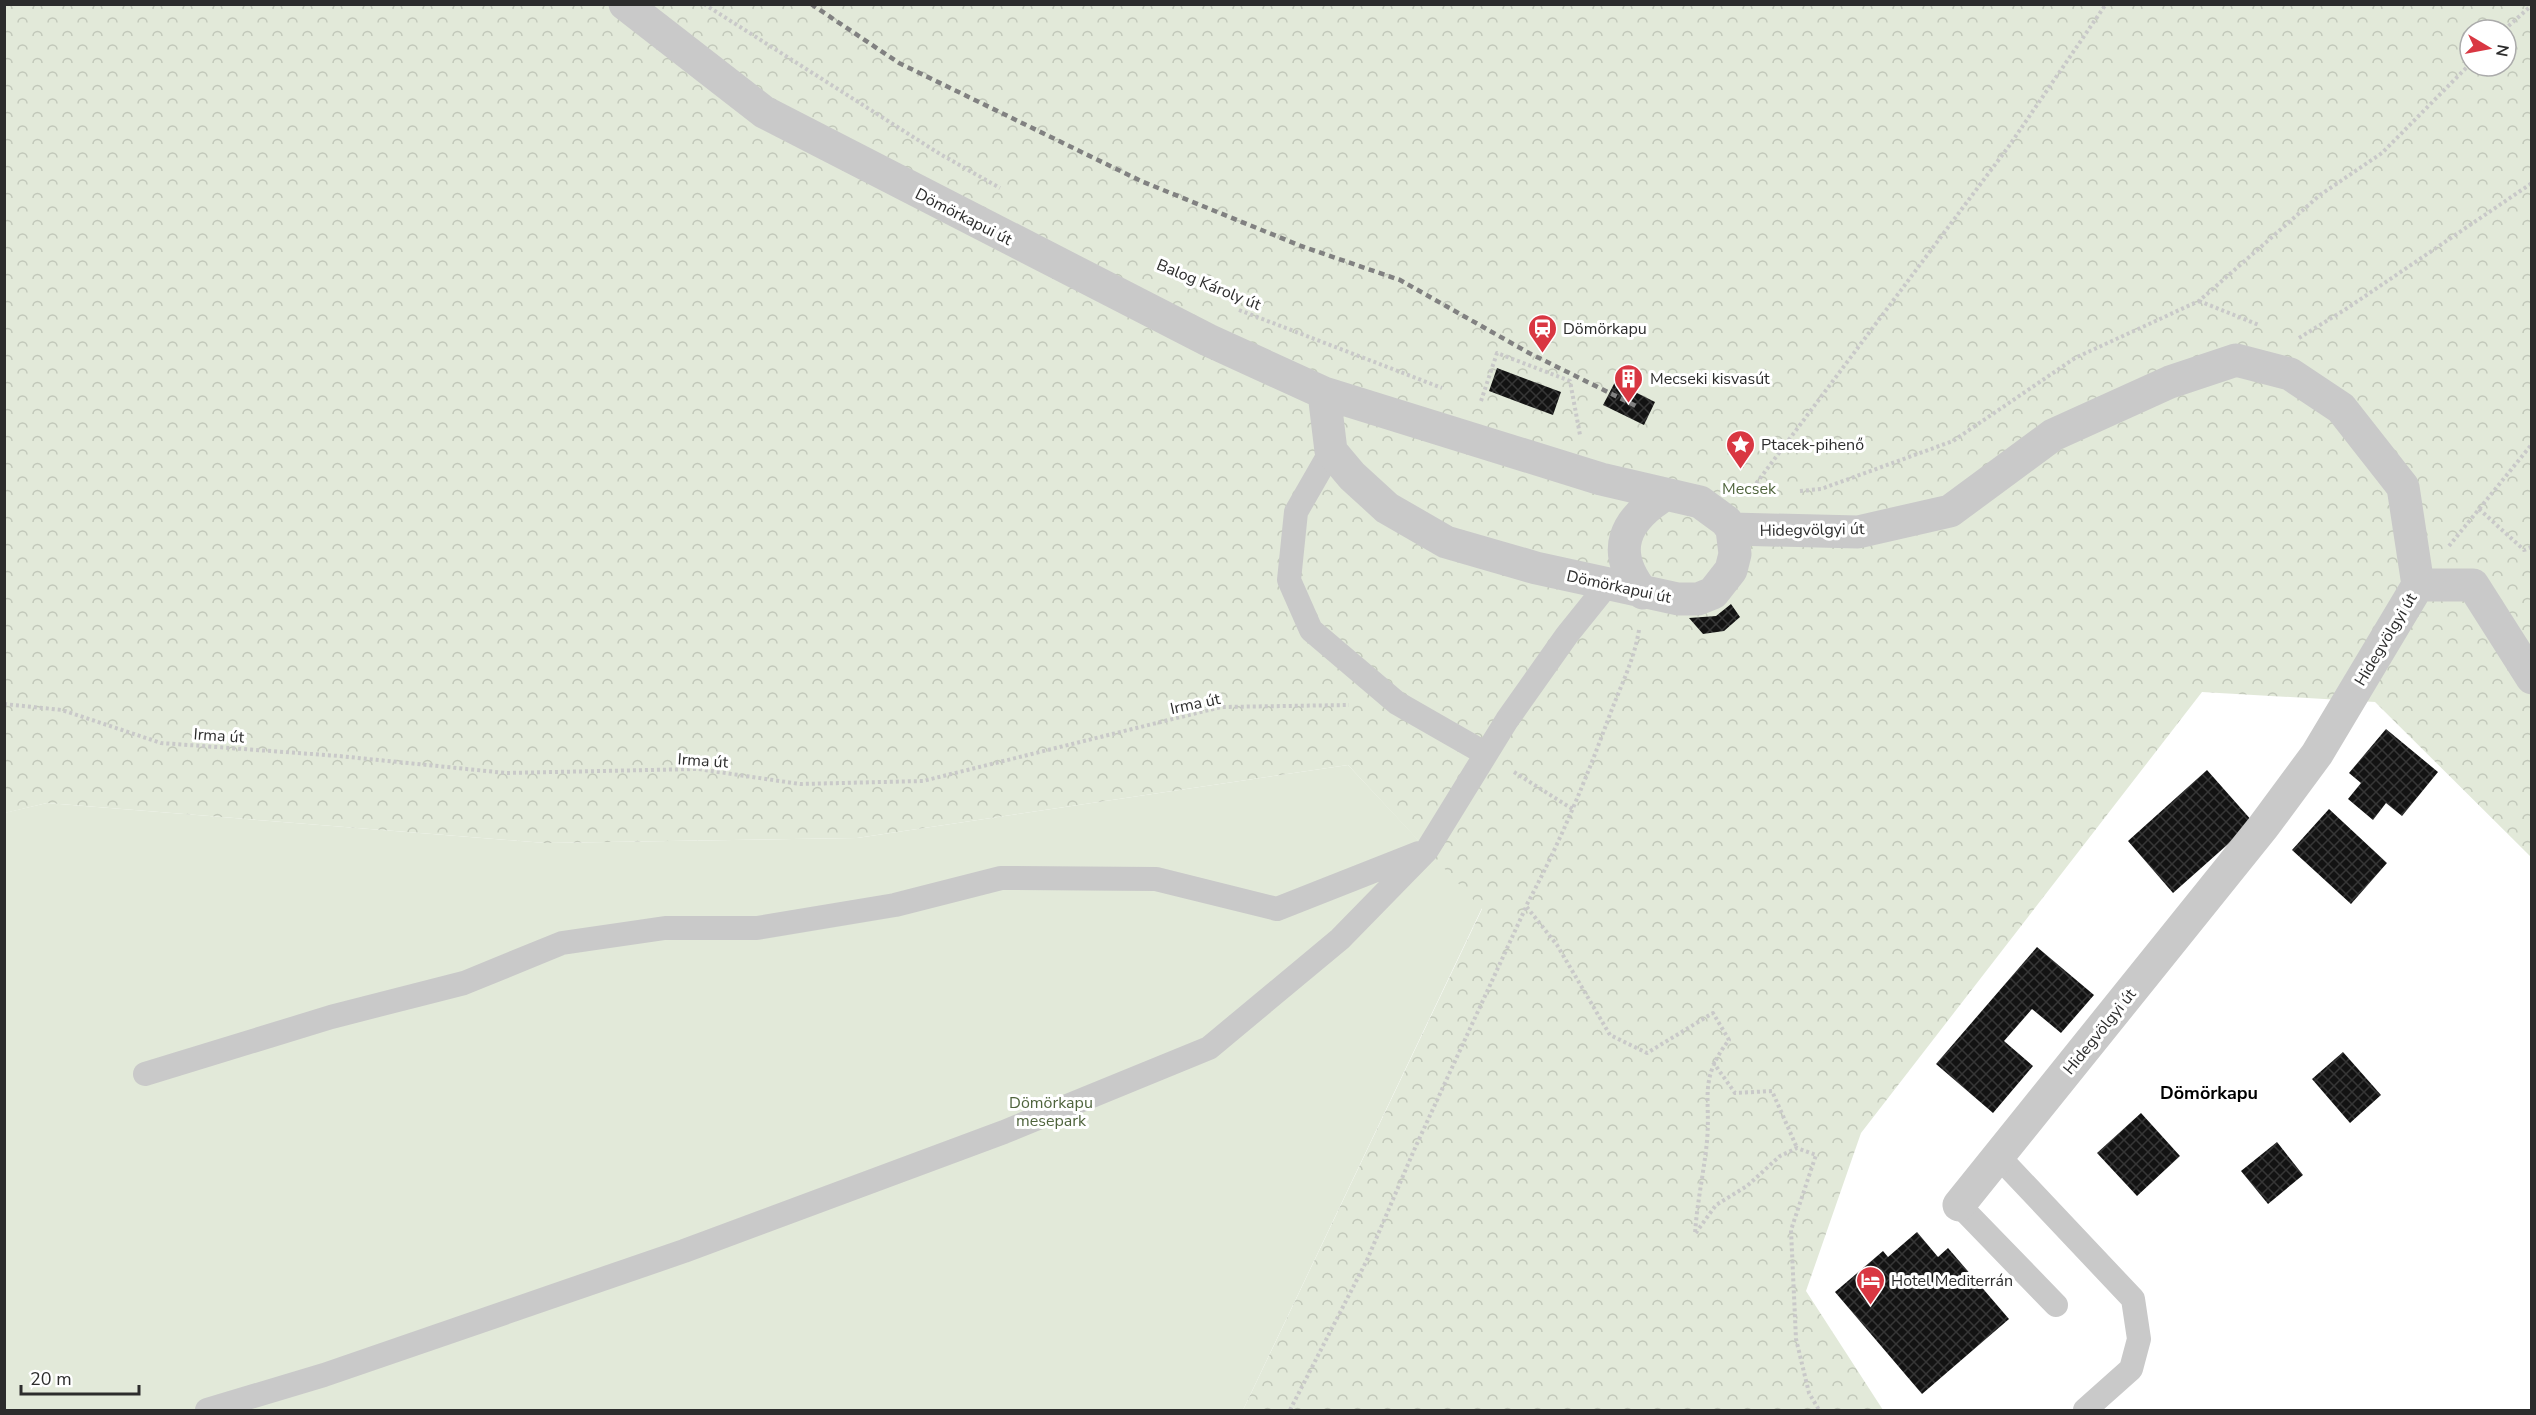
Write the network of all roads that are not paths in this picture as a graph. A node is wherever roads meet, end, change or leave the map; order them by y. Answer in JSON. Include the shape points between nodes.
{"nodes":[{"id":1,"x":626,"y":4,"type":"edge"},
{"id":2,"x":1324,"y":393,"type":"junction"},
{"id":3,"x":1331,"y":451,"type":"junction"},
{"id":4,"x":1666,"y":494,"type":"junction"},
{"id":5,"x":1732,"y":529,"type":"junction"},
{"id":6,"x":1608,"y":584,"type":"junction"},
{"id":7,"x":2418,"y":585,"type":"junction"},
{"id":8,"x":1643,"y":593,"type":"junction"},
{"id":9,"x":2532,"y":678,"type":"edge"},
{"id":10,"x":1486,"y":754,"type":"junction"},
{"id":11,"x":1427,"y":850,"type":"junction"},
{"id":12,"x":145,"y":1074,"type":"dead end"},
{"id":13,"x":1998,"y":1156,"type":"junction"},
{"id":14,"x":1959,"y":1205,"type":"joint"},
{"id":15,"x":2056,"y":1305,"type":"dead end"},
{"id":16,"x":207,"y":1410,"type":"edge"},
{"id":17,"x":2085,"y":1410,"type":"edge"}],
"edges":[{"from":1,"to":2,"type":"street","name":"Dömörkapui út","via":[[764,112],[1208,340]]},
{"from":2,"to":3,"type":"street"},
{"from":2,"to":4,"type":"street","name":"Dömörkapui út","via":[[1601,479]]},
{"from":3,"to":6,"type":"street","name":"Dömörkapui út","via":[[1352,477],[1387,508],[1446,542]]},
{"from":3,"to":10,"type":"lane","via":[[1296,512],[1289,580],[1311,630],[1397,703]]},
{"from":4,"to":5,"type":"street","name":"Dömörkapui út","via":[[1700,502]]},
{"from":4,"to":8,"type":"street","via":[[1631,522],[1625,538],[1624,555],[1630,577]]},
{"from":5,"to":7,"type":"street","name":"Hidegvölgyi út","via":[[1858,532],[1950,511],[2053,435],[2170,382],[2236,360],[2290,374],[2341,408],[2403,487]]},
{"from":5,"to":8,"type":"street","name":"Dömörkapui út","via":[[1735,554],[1731,570],[1713,593],[1698,599]]},
{"from":6,"to":8,"type":"street","name":"Dömörkapui út"},
{"from":6,"to":10,"type":"lane","via":[[1567,634]]},
{"from":7,"to":9,"type":"street","via":[[2473,585]]},
{"from":7,"to":13,"type":"street","name":"Hidegvölgyi út","via":[[2317,754],[2263,827]]},
{"from":10,"to":11,"type":"lane"},
{"from":11,"to":12,"type":"lane","via":[[1277,909],[1156,879],[1001,878],[895,905],[757,928],[665,928],[562,943],[464,982],[331,1017]]},
{"from":11,"to":16,"type":"lane","via":[[1340,939],[1209,1048],[1004,1132],[684,1251],[324,1375]]},
{"from":13,"to":14,"type":"street","name":"Hidegvölgyi út"},
{"from":13,"to":17,"type":"lane","via":[[2133,1299],[2139,1340],[2131,1369]]},
{"from":14,"to":15,"type":"lane"}]}
